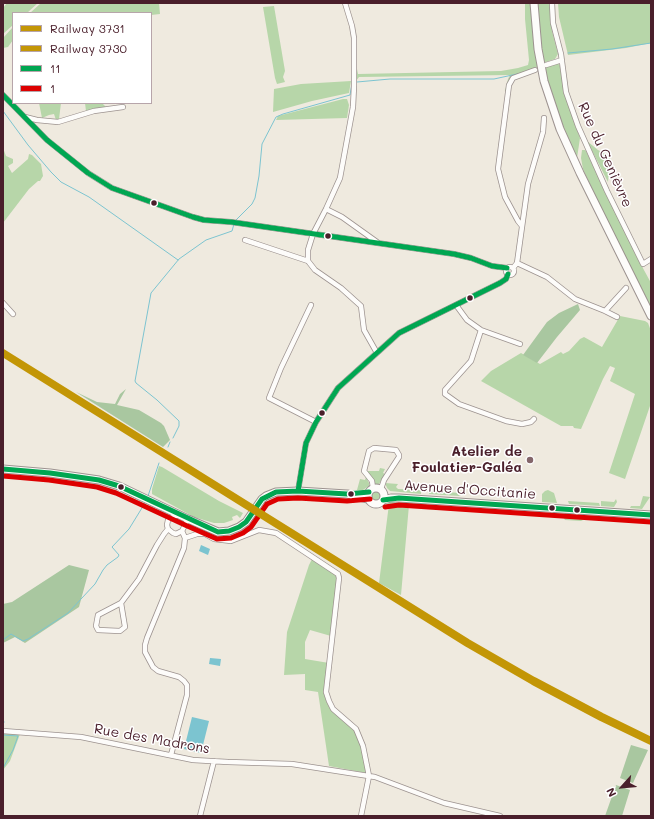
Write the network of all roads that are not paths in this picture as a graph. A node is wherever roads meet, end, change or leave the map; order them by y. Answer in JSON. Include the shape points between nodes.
{"nodes":[{"id":1,"x":345,"y":3,"type":"edge"},
{"id":2,"x":534,"y":3,"type":"edge"},
{"id":3,"x":552,"y":3,"type":"edge"},
{"id":4,"x":562,"y":60,"type":"junction"},
{"id":5,"x":546,"y":65,"type":"dead end"},
{"id":6,"x":535,"y":70,"type":"dead end"},
{"id":7,"x":3,"y":95,"type":"edge"},
{"id":8,"x":123,"y":107,"type":"dead end"},
{"id":9,"x":25,"y":117,"type":"junction"},
{"id":10,"x":544,"y":118,"type":"dead end"},
{"id":11,"x":326,"y":209,"type":"junction"},
{"id":12,"x":522,"y":226,"type":"junction"},
{"id":13,"x":313,"y":234,"type":"junction"},
{"id":14,"x":245,"y":240,"type":"dead end"},
{"id":15,"x":378,"y":243,"type":"junction"},
{"id":16,"x":651,"y":259,"type":"edge"},
{"id":17,"x":308,"y":261,"type":"junction"},
{"id":18,"x":517,"y":263,"type":"junction"},
{"id":19,"x":506,"y":268,"type":"junction"},
{"id":20,"x":513,"y":268,"type":"junction"},
{"id":21,"x":508,"y":274,"type":"junction"},
{"id":22,"x":626,"y":288,"type":"dead end"},
{"id":23,"x":3,"y":302,"type":"edge"},
{"id":24,"x":311,"y":305,"type":"dead end"},
{"id":25,"x":456,"y":305,"type":"junction"},
{"id":26,"x":605,"y":311,"type":"junction"},
{"id":27,"x":13,"y":314,"type":"dead end"},
{"id":28,"x":651,"y":316,"type":"edge"},
{"id":29,"x":617,"y":317,"type":"dead end"},
{"id":30,"x":481,"y":330,"type":"junction"},
{"id":31,"x":520,"y":344,"type":"dead end"},
{"id":32,"x":377,"y":353,"type":"junction"},
{"id":33,"x":534,"y":419,"type":"dead end"},
{"id":34,"x":316,"y":422,"type":"junction"},
{"id":35,"x":3,"y":469,"type":"edge"},
{"id":36,"x":298,"y":490,"type":"junction"},
{"id":37,"x":376,"y":493,"type":"junction"},
{"id":38,"x":161,"y":505,"type":"junction"},
{"id":39,"x":179,"y":514,"type":"junction"},
{"id":40,"x":651,"y":514,"type":"edge"},
{"id":41,"x":188,"y":519,"type":"junction"},
{"id":42,"x":168,"y":520,"type":"junction"},
{"id":43,"x":168,"y":529,"type":"junction"},
{"id":44,"x":182,"y":531,"type":"junction"},
{"id":45,"x":185,"y":538,"type":"junction"},
{"id":46,"x":121,"y":602,"type":"junction"},
{"id":47,"x":4,"y":730,"type":"edge"},
{"id":48,"x":171,"y":755,"type":"junction"},
{"id":49,"x":214,"y":761,"type":"junction"},
{"id":50,"x":369,"y":776,"type":"junction"},
{"id":51,"x":200,"y":816,"type":"edge"},
{"id":52,"x":361,"y":816,"type":"edge"},
{"id":53,"x":500,"y":816,"type":"edge"}],
"edges":[{"from":1,"to":11,"type":"street","via":[[354,38],[353,107],[340,178]]},
{"from":2,"to":28,"type":"main road","via":[[544,81],[560,129]]},
{"from":3,"to":4,"type":"street","name":"Rue du Genièvre","via":[[553,23]]},
{"from":4,"to":5,"type":"street"},
{"from":4,"to":16,"type":"street","name":"Rue du Genièvre","via":[[566,92],[606,191],[643,264]]},
{"from":6,"to":12,"type":"street","via":[[513,78],[509,84],[498,169],[506,197]]},
{"from":7,"to":9,"type":"street"},
{"from":8,"to":9,"type":"street","via":[[58,122]]},
{"from":9,"to":13,"type":"street","via":[[65,156],[112,188],[204,220]]},
{"from":10,"to":12,"type":"street","via":[[543,132],[528,184]]},
{"from":11,"to":13,"type":"street"},
{"from":11,"to":15,"type":"street","via":[[342,217]]},
{"from":12,"to":18,"type":"street"},
{"from":13,"to":15,"type":"street"},
{"from":13,"to":17,"type":"street","via":[[308,250]]},
{"from":14,"to":17,"type":"street"},
{"from":15,"to":19,"type":"street","via":[[454,254]]},
{"from":17,"to":32,"type":"street","via":[[315,270],[361,306],[364,330]]},
{"from":18,"to":20,"type":"street"},
{"from":18,"to":26,"type":"street","via":[[547,277],[575,299]]},
{"from":19,"to":20,"type":"street"},
{"from":19,"to":21,"type":"street"},
{"from":20,"to":21,"type":"street","via":[[512,274]]},
{"from":21,"to":25,"type":"street","via":[[500,283]]},
{"from":22,"to":26,"type":"street"},
{"from":23,"to":27,"type":"street"},
{"from":24,"to":34,"type":"street","via":[[269,398]]},
{"from":25,"to":30,"type":"street","via":[[467,320]]},
{"from":25,"to":32,"type":"street","via":[[399,333]]},
{"from":26,"to":29,"type":"street"},
{"from":30,"to":31,"type":"street"},
{"from":30,"to":33,"type":"street","via":[[471,361],[444,391],[446,395],[456,403],[514,424],[527,423]]},
{"from":32,"to":34,"type":"street","via":[[338,388]]},
{"from":34,"to":36,"type":"street","via":[[306,443]]},
{"from":35,"to":38,"type":"main road","via":[[93,479],[119,486]]},
{"from":36,"to":37,"type":"main road","name":"Avenue d'Occitanie","via":[[347,494]]},
{"from":36,"to":41,"type":"main road","name":"Avenue d'Occitanie","via":[[276,492],[266,496],[246,522],[229,531],[218,532]]},
{"from":37,"to":37,"type":"street","via":[[399,457],[396,450],[374,448],[370,451],[364,471],[372,481]]},
{"from":37,"to":40,"type":"main road","name":"Avenue d'Occitanie"},
{"from":37,"to":40,"type":"main road","name":"Avenue d'Occitanie","via":[[394,498]]},
{"from":38,"to":39,"type":"main road"},
{"from":38,"to":42,"type":"street"},
{"from":39,"to":41,"type":"main road"},
{"from":39,"to":42,"type":"street"},
{"from":41,"to":44,"type":"street"},
{"from":42,"to":43,"type":"street"},
{"from":43,"to":44,"type":"street","via":[[176,534]]},
{"from":43,"to":46,"type":"street","via":[[139,579]]},
{"from":44,"to":45,"type":"street"},
{"from":45,"to":48,"type":"street","via":[[184,548],[145,645],[145,652],[153,667],[179,677],[187,685],[187,695]]},
{"from":45,"to":50,"type":"street","via":[[205,534],[214,539],[230,541],[259,530],[276,533],[338,574],[326,683],[327,695],[333,709],[358,732]]},
{"from":46,"to":46,"type":"street","via":[[98,614],[98,630],[120,631],[125,627]]},
{"from":47,"to":48,"type":"street","name":"Rue des Madrons","via":[[81,737]]},
{"from":48,"to":49,"type":"street","name":"Rue des Madrons"},
{"from":49,"to":50,"type":"street","name":"Rue des Madrons","via":[[292,764]]},
{"from":49,"to":51,"type":"street"},
{"from":50,"to":52,"type":"street"},
{"from":50,"to":53,"type":"street","name":"Rue des Madrons","via":[[444,803]]}]}
